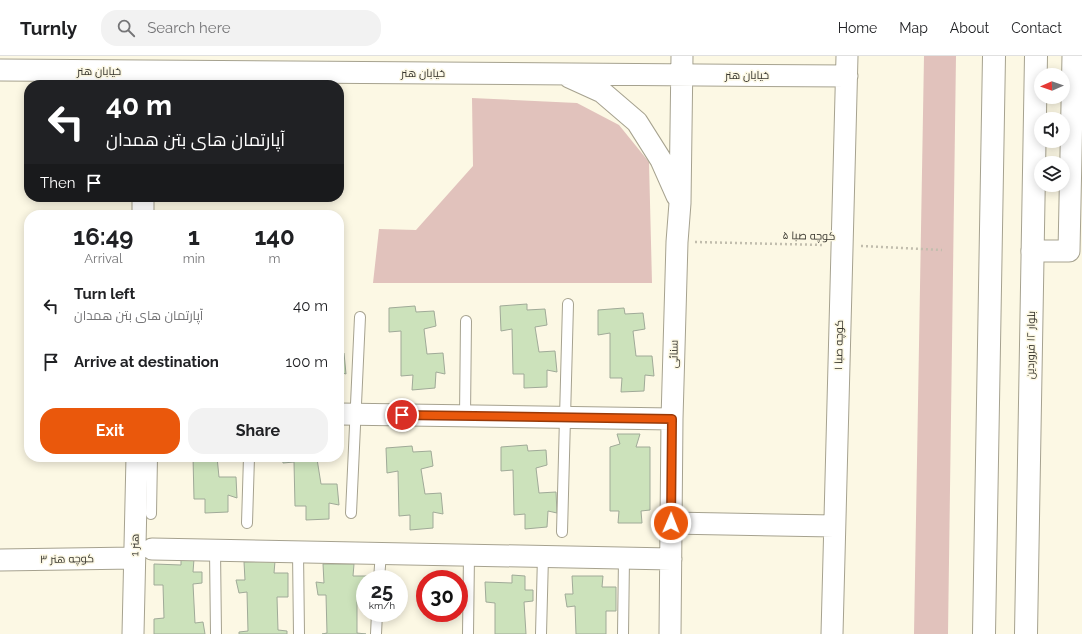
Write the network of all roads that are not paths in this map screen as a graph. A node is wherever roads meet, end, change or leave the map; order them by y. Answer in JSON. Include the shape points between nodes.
{"nodes":[{"id":1,"x":994,"y":56,"type":"edge"},
{"id":2,"x":1036,"y":56,"type":"edge"},
{"id":3,"x":1073,"y":56,"type":"edge"},
{"id":4,"x":97,"y":63,"type":"edge"},
{"id":5,"x":194,"y":64,"type":"edge"},
{"id":6,"x":358,"y":64,"type":"edge"},
{"id":7,"x":380,"y":64,"type":"edge"},
{"id":8,"x":682,"y":65,"type":"edge"},
{"id":9,"x":847,"y":66,"type":"edge"},
{"id":10,"x":0,"y":70,"type":"edge"},
{"id":11,"x":561,"y":74,"type":"junction"},
{"id":12,"x":146,"y":78,"type":"edge"},
{"id":13,"x":680,"y":203,"type":"junction"},
{"id":14,"x":1032,"y":251,"type":"junction"},
{"id":15,"x":568,"y":304,"type":"dead end"},
{"id":16,"x":360,"y":317,"type":"dead end"},
{"id":17,"x":466,"y":321,"type":"dead end"},
{"id":18,"x":347,"y":414,"type":"edge"},
{"id":19,"x":465,"y":416,"type":"junction"},
{"id":20,"x":565,"y":418,"type":"junction"},
{"id":21,"x":672,"y":419,"type":"junction"},
{"id":22,"x":137,"y":462,"type":"edge"},
{"id":23,"x":152,"y":462,"type":"edge"},
{"id":24,"x":249,"y":462,"type":"edge"},
{"id":25,"x":151,"y":514,"type":"dead end"},
{"id":26,"x":351,"y":514,"type":"dead end"},
{"id":27,"x":247,"y":523,"type":"dead end"},
{"id":28,"x":671,"y":523,"type":"junction"},
{"id":29,"x":834,"y":526,"type":"junction"},
{"id":30,"x":562,"y":532,"type":"dead end"},
{"id":31,"x":214,"y":550,"type":"junction"},
{"id":32,"x":298,"y":552,"type":"junction"},
{"id":33,"x":143,"y":553,"type":"junction"},
{"id":34,"x":381,"y":553,"type":"junction"},
{"id":35,"x":469,"y":555,"type":"junction"},
{"id":36,"x":543,"y":556,"type":"junction"},
{"id":37,"x":624,"y":558,"type":"junction"},
{"id":38,"x":670,"y":559,"type":"junction"},
{"id":39,"x":0,"y":560,"type":"edge"},
{"id":40,"x":380,"y":570,"type":"edge"},
{"id":41,"x":377,"y":622,"type":"edge"},
{"id":42,"x":133,"y":634,"type":"edge"},
{"id":43,"x":216,"y":634,"type":"edge"},
{"id":44,"x":299,"y":634,"type":"edge"},
{"id":45,"x":376,"y":634,"type":"edge"},
{"id":46,"x":468,"y":634,"type":"edge"},
{"id":47,"x":541,"y":634,"type":"edge"},
{"id":48,"x":623,"y":634,"type":"edge"},
{"id":49,"x":670,"y":634,"type":"edge"},
{"id":50,"x":832,"y":634,"type":"edge"},
{"id":51,"x":984,"y":634,"type":"edge"},
{"id":52,"x":1026,"y":634,"type":"edge"}],
"edges":[{"from":1,"to":51,"type":"main road"},
{"from":2,"to":14,"type":"main road","name":"بلوار ۱۲ فروردین"},
{"from":3,"to":14,"type":"street","via":[[1069,251]]},
{"from":4,"to":10,"type":"street","name":"خیابان هنر"},
{"from":4,"to":12,"type":"street","name":"خیابان هنر"},
{"from":5,"to":6,"type":"street","name":"خیابان هنر"},
{"from":5,"to":12,"type":"street","name":"خیابان هنر"},
{"from":6,"to":7,"type":"street","name":"خیابان هنر"},
{"from":7,"to":11,"type":"street","name":"خیابان هنر"},
{"from":8,"to":9,"type":"street","name":"خیابان هنر"},
{"from":8,"to":11,"type":"street","name":"خیابان هنر"},
{"from":8,"to":13,"type":"street","name":"سنائی"},
{"from":9,"to":29,"type":"street","name":"کوچه صبا ۱"},
{"from":11,"to":13,"type":"street","via":[[602,92],[637,122],[661,160]]},
{"from":13,"to":21,"type":"street","name":"سنائی"},
{"from":14,"to":52,"type":"main road","name":"بلوار ۱۲ فروردین"},
{"from":15,"to":20,"type":"lane"},
{"from":16,"to":18,"type":"lane"},
{"from":17,"to":19,"type":"lane"},
{"from":18,"to":19,"type":"street"},
{"from":18,"to":26,"type":"lane"},
{"from":19,"to":20,"type":"street"},
{"from":20,"to":21,"type":"street"},
{"from":20,"to":30,"type":"lane"},
{"from":21,"to":28,"type":"street","name":"سنائی"},
{"from":22,"to":33,"type":"street","name":"هنر 1"},
{"from":23,"to":25,"type":"lane"},
{"from":24,"to":27,"type":"lane"},
{"from":28,"to":29,"type":"street"},
{"from":28,"to":38,"type":"street","name":"سنائی"},
{"from":29,"to":50,"type":"street","name":"کوچه صبا ۱"},
{"from":31,"to":32,"type":"street","name":"کوچه هنر ۳"},
{"from":31,"to":33,"type":"street","name":"کوچه هنر ۳"},
{"from":31,"to":43,"type":"lane"},
{"from":32,"to":34,"type":"street","name":"کوچه هنر ۳"},
{"from":32,"to":44,"type":"lane"},
{"from":33,"to":39,"type":"street","name":"کوچه هنر ۳"},
{"from":33,"to":42,"type":"street","name":"هنر 1"},
{"from":34,"to":35,"type":"street","name":"کوچه هنر ۳"},
{"from":34,"to":40,"type":"lane"},
{"from":35,"to":36,"type":"street","name":"کوچه هنر ۳"},
{"from":35,"to":46,"type":"lane"},
{"from":36,"to":37,"type":"street","name":"کوچه هنر ۳"},
{"from":36,"to":47,"type":"lane"},
{"from":37,"to":38,"type":"street","name":"کوچه هنر ۳"},
{"from":37,"to":48,"type":"lane"},
{"from":38,"to":49,"type":"street","name":"سنائی"},
{"from":41,"to":45,"type":"lane"}]}
